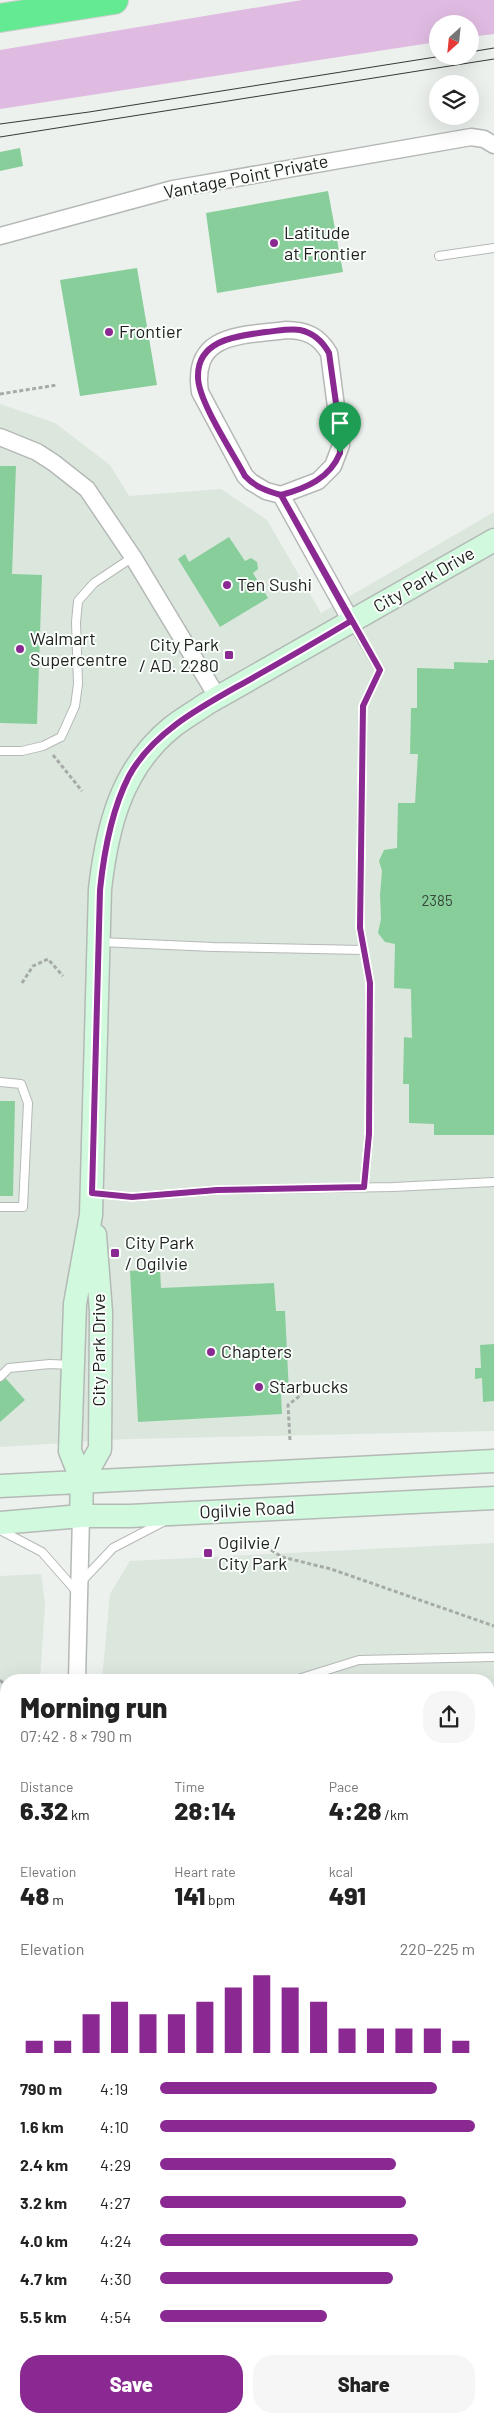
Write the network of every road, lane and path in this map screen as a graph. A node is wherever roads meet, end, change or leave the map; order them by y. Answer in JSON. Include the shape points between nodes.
{"nodes":[{"id":1,"x":114,"y":0,"type":"edge"},
{"id":2,"x":0,"y":19,"type":"edge"},
{"id":3,"x":494,"y":145,"type":"edge"},
{"id":4,"x":0,"y":236,"type":"edge"},
{"id":5,"x":494,"y":248,"type":"edge"},
{"id":6,"x":439,"y":256,"type":"dead end"},
{"id":7,"x":56,"y":384,"type":"dead end"},
{"id":8,"x":0,"y":394,"type":"edge"},
{"id":9,"x":0,"y":437,"type":"edge"},
{"id":10,"x":274,"y":493,"type":"junction"},
{"id":11,"x":494,"y":540,"type":"edge"},
{"id":12,"x":133,"y":556,"type":"junction"},
{"id":13,"x":351,"y":621,"type":"junction"},
{"id":14,"x":218,"y":698,"type":"junction"},
{"id":15,"x":0,"y":750,"type":"edge"},
{"id":16,"x":53,"y":755,"type":"dead end"},
{"id":17,"x":82,"y":792,"type":"dead end"},
{"id":18,"x":99,"y":942,"type":"junction"},
{"id":19,"x":362,"y":950,"type":"junction"},
{"id":20,"x":63,"y":976,"type":"dead end"},
{"id":21,"x":22,"y":983,"type":"dead end"},
{"id":22,"x":0,"y":1082,"type":"edge"},
{"id":23,"x":494,"y":1182,"type":"edge"},
{"id":24,"x":364,"y":1187,"type":"junction"},
{"id":25,"x":92,"y":1204,"type":"junction"},
{"id":26,"x":0,"y":1207,"type":"edge"},
{"id":27,"x":73,"y":1365,"type":"junction"},
{"id":28,"x":0,"y":1377,"type":"edge"},
{"id":29,"x":306,"y":1391,"type":"dead end"},
{"id":30,"x":290,"y":1440,"type":"dead end"},
{"id":31,"x":494,"y":1461,"type":"edge"},
{"id":32,"x":82,"y":1481,"type":"junction"},
{"id":33,"x":0,"y":1486,"type":"edge"},
{"id":34,"x":494,"y":1498,"type":"edge"},
{"id":35,"x":181,"y":1514,"type":"junction"},
{"id":36,"x":81,"y":1516,"type":"junction"},
{"id":37,"x":0,"y":1523,"type":"edge"},
{"id":38,"x":0,"y":1530,"type":"edge"},
{"id":39,"x":271,"y":1550,"type":"dead end"},
{"id":40,"x":79,"y":1589,"type":"junction"},
{"id":41,"x":494,"y":1626,"type":"edge"},
{"id":42,"x":494,"y":1656,"type":"edge"},
{"id":43,"x":77,"y":1674,"type":"edge"},
{"id":44,"x":314,"y":1674,"type":"edge"}],
"edges":[{"from":1,"to":2,"type":"highway"},
{"from":3,"to":4,"type":"street","name":"Vantage Point Private","via":[[471,137],[173,189]]},
{"from":5,"to":6,"type":"lane"},
{"from":7,"to":8,"type":"path"},
{"from":9,"to":12,"type":"street","via":[[42,456],[87,489]]},
{"from":10,"to":10,"type":"street","via":[[245,476],[200,392],[198,377],[203,357],[216,344],[234,337],[300,330],[313,335],[329,353],[341,445],[333,466],[318,481]]},
{"from":10,"to":13,"type":"street"},
{"from":11,"to":13,"type":"street","name":"City Park Drive"},
{"from":12,"to":14,"type":"street"},
{"from":12,"to":15,"type":"lane","via":[[94,583],[78,601],[78,684],[75,706],[61,737],[22,751]]},
{"from":13,"to":14,"type":"street","name":"City Park Drive"},
{"from":13,"to":19,"type":"lane","via":[[380,670],[363,706]]},
{"from":14,"to":18,"type":"street","name":"City Park Drive","via":[[171,728],[130,776],[114,814],[104,855]]},
{"from":16,"to":17,"type":"path"},
{"from":18,"to":19,"type":"lane","via":[[213,948]]},
{"from":18,"to":25,"type":"street","name":"City Park Drive"},
{"from":19,"to":24,"type":"lane","via":[[370,983],[369,1134]]},
{"from":20,"to":21,"type":"path","via":[[48,959],[33,966]]},
{"from":22,"to":26,"type":"lane","via":[[21,1084],[28,1103],[23,1207]]},
{"from":23,"to":24,"type":"lane"},
{"from":24,"to":25,"type":"lane","via":[[217,1190],[132,1197]]},
{"from":25,"to":27,"type":"street","name":"City Park Drive","via":[[75,1304]]},
{"from":25,"to":32,"type":"street","name":"City Park Drive","via":[[101,1312],[100,1449]]},
{"from":27,"to":28,"type":"lane","via":[[9,1368]]},
{"from":27,"to":32,"type":"street","name":"City Park Drive","via":[[70,1451]]},
{"from":29,"to":30,"type":"path","via":[[288,1405]]},
{"from":31,"to":32,"type":"street","name":"Ogilvie Road"},
{"from":32,"to":33,"type":"street","name":"Ogilvie Road"},
{"from":32,"to":36,"type":"street","name":"City Park Drive"},
{"from":34,"to":35,"type":"street","name":"Ogilvie Road"},
{"from":35,"to":36,"type":"street","name":"Ogilvie Road"},
{"from":35,"to":40,"type":"lane","via":[[113,1548]]},
{"from":36,"to":37,"type":"street","name":"Ogilvie Road"},
{"from":36,"to":40,"type":"street","name":"City Park Drive"},
{"from":38,"to":40,"type":"lane","via":[[42,1552]]},
{"from":39,"to":41,"type":"path","via":[[282,1557],[331,1569]]},
{"from":40,"to":43,"type":"street","name":"City Park Drive"},
{"from":42,"to":44,"type":"lane","via":[[359,1660]]}]}
